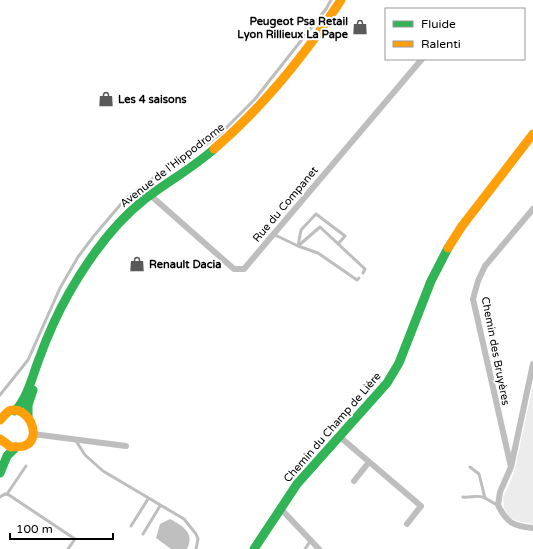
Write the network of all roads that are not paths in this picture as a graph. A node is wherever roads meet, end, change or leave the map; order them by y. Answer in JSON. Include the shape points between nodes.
{"nodes":[{"id":1,"x":331,"y":0,"type":"edge"},
{"id":2,"x":341,"y":0,"type":"edge"},
{"id":3,"x":421,"y":60,"type":"edge"},
{"id":4,"x":533,"y":134,"type":"edge"},
{"id":5,"x":150,"y":195,"type":"junction"},
{"id":6,"x":533,"y":209,"type":"edge"},
{"id":7,"x":273,"y":234,"type":"junction"},
{"id":8,"x":338,"y":244,"type":"junction"},
{"id":9,"x":298,"y":246,"type":"junction"},
{"id":10,"x":363,"y":273,"type":"dead end"},
{"id":11,"x":358,"y":278,"type":"dead end"},
{"id":12,"x":58,"y":317,"type":"junction"},
{"id":13,"x":533,"y":364,"type":"edge"},
{"id":14,"x":0,"y":395,"type":"edge"},
{"id":15,"x":15,"y":411,"type":"junction"},
{"id":16,"x":28,"y":416,"type":"junction"},
{"id":17,"x":0,"y":420,"type":"edge"},
{"id":18,"x":33,"y":434,"type":"junction"},
{"id":19,"x":340,"y":437,"type":"junction"},
{"id":20,"x":1,"y":440,"type":"edge"},
{"id":21,"x":75,"y":440,"type":"junction"},
{"id":22,"x":126,"y":446,"type":"dead end"},
{"id":23,"x":16,"y":448,"type":"junction"},
{"id":24,"x":0,"y":459,"type":"edge"},
{"id":25,"x":369,"y":462,"type":"junction"},
{"id":26,"x":26,"y":466,"type":"dead end"},
{"id":27,"x":511,"y":467,"type":"junction"},
{"id":28,"x":470,"y":468,"type":"dead end"},
{"id":29,"x":0,"y":473,"type":"edge"},
{"id":30,"x":354,"y":481,"type":"dead end"},
{"id":31,"x":7,"y":494,"type":"junction"},
{"id":32,"x":0,"y":496,"type":"edge"},
{"id":33,"x":463,"y":497,"type":"dead end"},
{"id":34,"x":485,"y":498,"type":"junction"},
{"id":35,"x":148,"y":499,"type":"junction"},
{"id":36,"x":498,"y":505,"type":"junction"},
{"id":37,"x":160,"y":506,"type":"junction"},
{"id":38,"x":280,"y":508,"type":"junction"},
{"id":39,"x":407,"y":524,"type":"dead end"},
{"id":40,"x":131,"y":526,"type":"dead end"},
{"id":41,"x":533,"y":528,"type":"edge"},
{"id":42,"x":143,"y":534,"type":"dead end"},
{"id":43,"x":311,"y":540,"type":"junction"},
{"id":44,"x":68,"y":549,"type":"edge"},
{"id":45,"x":196,"y":549,"type":"edge"},
{"id":46,"x":254,"y":549,"type":"edge"},
{"id":47,"x":305,"y":549,"type":"edge"},
{"id":48,"x":319,"y":549,"type":"edge"}],
"edges":[{"from":1,"to":14,"type":"lane","name":"Avenue de l'Hippodrome","via":[[287,61],[219,135],[184,156],[126,198],[93,236],[60,288],[28,360]]},
{"from":2,"to":5,"type":"main road","name":"Avenue de l'Hippodrome","via":[[262,104],[211,152]]},
{"from":3,"to":7,"type":"street","name":"Rue du Companet"},
{"from":4,"to":19,"type":"main road","name":"Chemin du Champ de Lière","via":[[462,226],[444,256],[431,281],[399,364],[387,383]]},
{"from":5,"to":7,"type":"street","name":"Rue du Companet","via":[[234,269],[244,270]]},
{"from":5,"to":12,"type":"main road","name":"Avenue de l'Hippodrome","via":[[125,217],[102,243],[74,285]]},
{"from":6,"to":27,"type":"street","name":"Chemin des Bruyères","via":[[485,266],[473,299]]},
{"from":7,"to":9,"type":"lane"},
{"from":8,"to":9,"type":"lane","via":[[320,227]]},
{"from":8,"to":9,"type":"lane","via":[[345,236],[316,214],[301,230]]},
{"from":8,"to":10,"type":"lane","via":[[365,269]]},
{"from":9,"to":11,"type":"lane","via":[[318,253],[357,280]]},
{"from":12,"to":15,"type":"main road","name":"Avenue de l'Hippodrome","via":[[48,334],[23,402]]},
{"from":12,"to":16,"type":"main road","name":"Avenue de l'Hippodrome","via":[[28,405]]},
{"from":13,"to":27,"type":"street"},
{"from":15,"to":16,"type":"main road"},
{"from":15,"to":17,"type":"main road","name":"Avenue de l'Hippodrome","via":[[6,414]]},
{"from":16,"to":18,"type":"main road","name":"Avenue de l'Hippodrome","via":[[33,424]]},
{"from":18,"to":21,"type":"street"},
{"from":18,"to":23,"type":"main road","via":[[27,444]]},
{"from":19,"to":25,"type":"street"},
{"from":19,"to":38,"type":"main road","name":"Chemin du Champ de Lière","via":[[297,484]]},
{"from":20,"to":23,"type":"main road"},
{"from":20,"to":24,"type":"main road"},
{"from":21,"to":22,"type":"street"},
{"from":21,"to":35,"type":"lane","via":[[85,455],[103,471]]},
{"from":23,"to":29,"type":"main road","via":[[7,456]]},
{"from":25,"to":30,"type":"street"},
{"from":25,"to":39,"type":"street","via":[[420,506]]},
{"from":26,"to":31,"type":"lane"},
{"from":27,"to":36,"type":"street","via":[[500,492]]},
{"from":28,"to":34,"type":"lane","via":[[479,474]]},
{"from":31,"to":32,"type":"lane"},
{"from":31,"to":44,"type":"lane","via":[[74,539]]},
{"from":33,"to":34,"type":"lane","via":[[469,498],[474,495]]},
{"from":34,"to":36,"type":"lane","via":[[490,503]]},
{"from":35,"to":37,"type":"lane"},
{"from":35,"to":40,"type":"lane"},
{"from":36,"to":41,"type":"street","via":[[506,520],[518,526]]},
{"from":37,"to":42,"type":"lane"},
{"from":37,"to":45,"type":"lane","via":[[184,519],[198,539]]},
{"from":38,"to":43,"type":"street"},
{"from":38,"to":46,"type":"main road","name":"Chemin du Champ de Lière"},
{"from":43,"to":47,"type":"lane"},
{"from":43,"to":48,"type":"street"}]}
